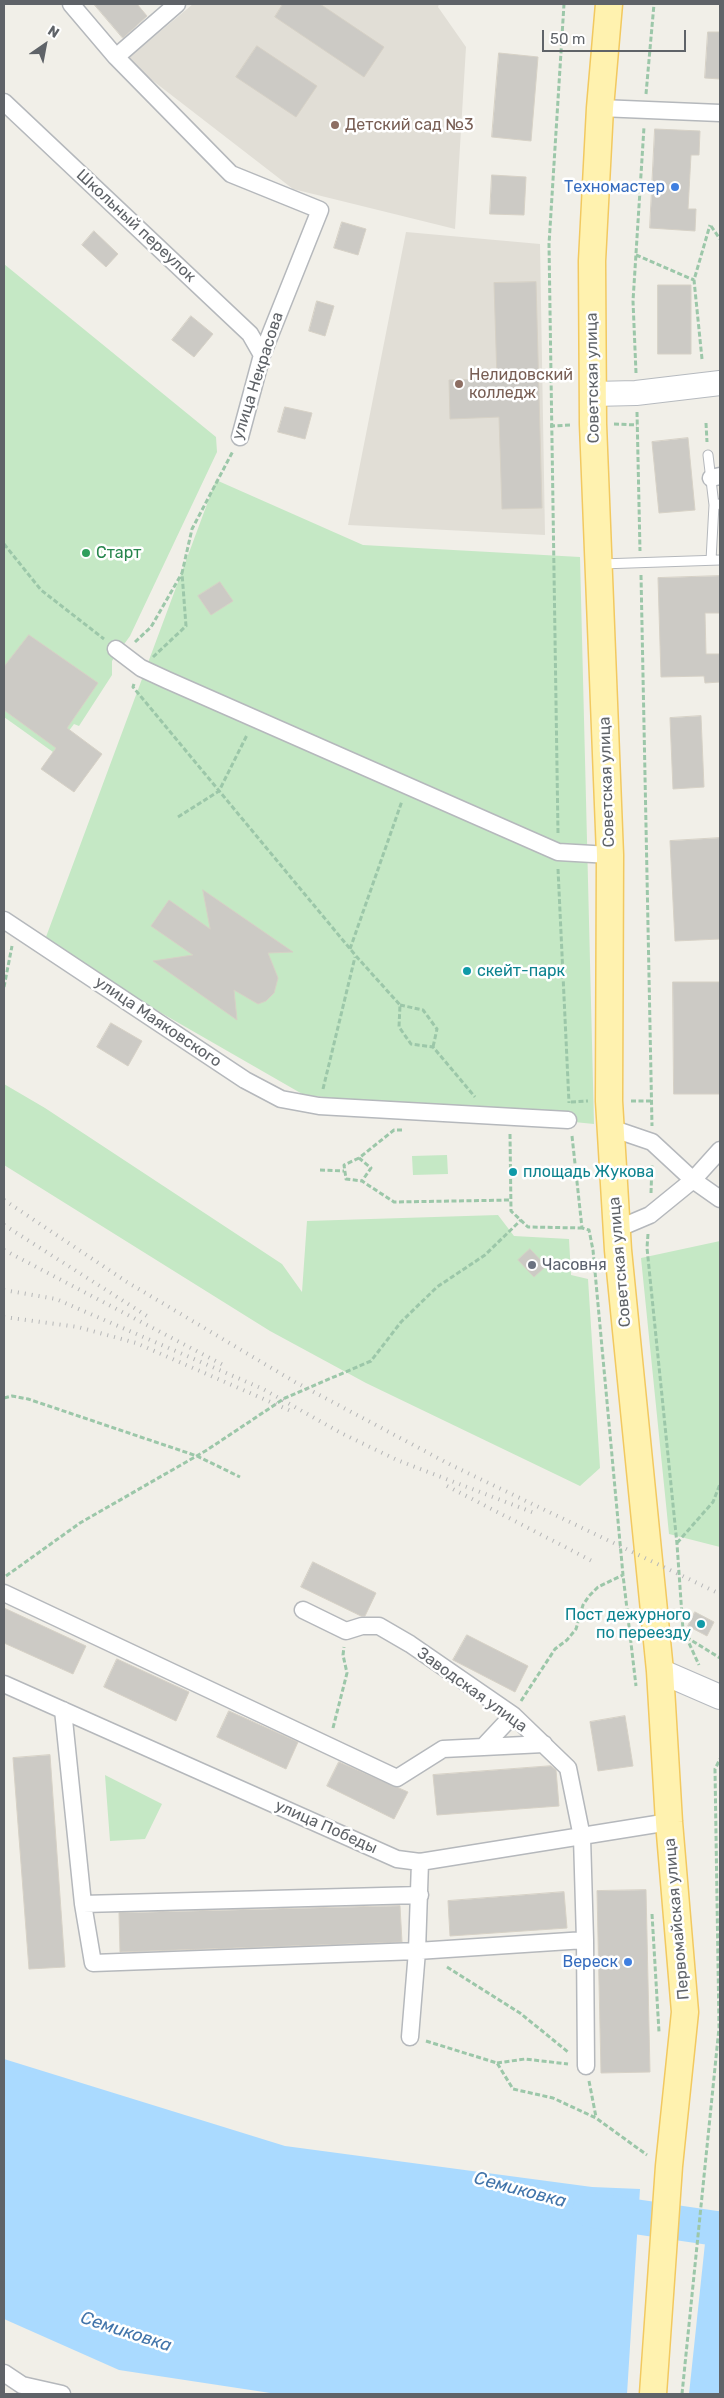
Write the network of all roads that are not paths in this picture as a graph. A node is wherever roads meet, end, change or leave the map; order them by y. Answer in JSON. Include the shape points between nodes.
{"nodes":[{"id":1,"x":72,"y":4,"type":"edge"},
{"id":2,"x":177,"y":4,"type":"edge"},
{"id":3,"x":608,"y":4,"type":"edge"},
{"id":4,"x":116,"y":57,"type":"junction"},
{"id":5,"x":4,"y":102,"type":"edge"},
{"id":6,"x":600,"y":108,"type":"junction"},
{"id":7,"x":720,"y":113,"type":"edge"},
{"id":8,"x":262,"y":355,"type":"junction"},
{"id":9,"x":720,"y":383,"type":"edge"},
{"id":10,"x":593,"y":394,"type":"junction"},
{"id":11,"x":240,"y":437,"type":"road end"},
{"id":12,"x":708,"y":455,"type":"road end"},
{"id":13,"x":716,"y":477,"type":"edge"},
{"id":14,"x":717,"y":504,"type":"edge"},
{"id":15,"x":715,"y":560,"type":"edge"},
{"id":16,"x":598,"y":564,"type":"junction"},
{"id":17,"x":119,"y":651,"type":"road end"},
{"id":18,"x":610,"y":855,"type":"junction"},
{"id":19,"x":10,"y":924,"type":"edge"},
{"id":20,"x":570,"y":1121,"type":"road end"},
{"id":21,"x":611,"y":1128,"type":"junction"},
{"id":22,"x":720,"y":1150,"type":"edge"},
{"id":23,"x":693,"y":1180,"type":"junction"},
{"id":24,"x":720,"y":1198,"type":"edge"},
{"id":25,"x":616,"y":1229,"type":"junction"},
{"id":26,"x":648,"y":1560,"type":"joint"},
{"id":27,"x":4,"y":1594,"type":"edge"},
{"id":28,"x":303,"y":1610,"type":"dead end"},
{"id":29,"x":660,"y":1671,"type":"junction"},
{"id":30,"x":4,"y":1684,"type":"edge"},
{"id":31,"x":717,"y":1696,"type":"edge"},
{"id":32,"x":63,"y":1710,"type":"junction"},
{"id":33,"x":513,"y":1715,"type":"junction"},
{"id":34,"x":544,"y":1744,"type":"junction"},
{"id":35,"x":484,"y":1747,"type":"junction"},
{"id":36,"x":669,"y":1822,"type":"junction"},
{"id":37,"x":582,"y":1837,"type":"junction"},
{"id":38,"x":420,"y":1862,"type":"junction"},
{"id":39,"x":420,"y":1895,"type":"junction"},
{"id":40,"x":83,"y":1904,"type":"junction"},
{"id":41,"x":584,"y":1940,"type":"junction"},
{"id":42,"x":418,"y":1951,"type":"junction"},
{"id":43,"x":410,"y":2037,"type":"road end"},
{"id":44,"x":586,"y":2066,"type":"road end"},
{"id":45,"x":4,"y":2373,"type":"edge"},
{"id":46,"x":62,"y":2394,"type":"edge"},
{"id":47,"x":653,"y":2394,"type":"edge"}],
"edges":[{"from":1,"to":4,"type":"street"},
{"from":2,"to":4,"type":"street"},
{"from":3,"to":6,"type":"main road","name":"Советская улица"},
{"from":4,"to":8,"type":"street","name":"улица Некрасова","via":[[231,174],[320,210]]},
{"from":5,"to":8,"type":"street","name":"Школьный переулок","via":[[250,334]]},
{"from":6,"to":7,"type":"street"},
{"from":6,"to":10,"type":"main road","name":"Советская улица","via":[[592,261]]},
{"from":8,"to":11,"type":"street","name":"улица Некрасова"},
{"from":9,"to":10,"type":"main road","via":[[636,393]]},
{"from":10,"to":16,"type":"main road","name":"Советская улица"},
{"from":12,"to":13,"type":"lane"},
{"from":13,"to":14,"type":"lane"},
{"from":14,"to":15,"type":"lane"},
{"from":15,"to":16,"type":"lane"},
{"from":16,"to":18,"type":"main road","name":"Советская улица"},
{"from":17,"to":18,"type":"street","via":[[141,668],[558,852]]},
{"from":18,"to":21,"type":"main road","name":"Советская улица"},
{"from":19,"to":20,"type":"street","name":"улица Маяковского","via":[[245,1080],[281,1099],[319,1106]]},
{"from":21,"to":23,"type":"street","via":[[652,1142]]},
{"from":21,"to":25,"type":"main road","name":"Советская улица"},
{"from":22,"to":23,"type":"street"},
{"from":23,"to":24,"type":"street"},
{"from":23,"to":25,"type":"street","via":[[650,1214]]},
{"from":25,"to":26,"type":"main road","name":"Советская улица"},
{"from":26,"to":29,"type":"main road","name":"Первомайская улица"},
{"from":27,"to":35,"type":"street","via":[[397,1778],[443,1749]]},
{"from":28,"to":33,"type":"street","name":"Заводская улица","via":[[346,1631],[362,1626],[379,1626]]},
{"from":29,"to":31,"type":"main road"},
{"from":29,"to":36,"type":"main road","name":"Первомайская улица"},
{"from":30,"to":32,"type":"street","name":"улица Победы"},
{"from":32,"to":38,"type":"street","name":"улица Победы","via":[[396,1858]]},
{"from":32,"to":40,"type":"street"},
{"from":33,"to":34,"type":"street","name":"Заводская улица"},
{"from":33,"to":35,"type":"street"},
{"from":34,"to":35,"type":"street"},
{"from":34,"to":37,"type":"street","name":"Заводская улица","via":[[568,1768]]},
{"from":36,"to":37,"type":"street","name":"улица Победы"},
{"from":36,"to":47,"type":"main road","name":"Первомайская улица","via":[[685,2012],[662,2163],[661,2277]]},
{"from":37,"to":38,"type":"street","name":"улица Победы"},
{"from":37,"to":41,"type":"street","name":"Заводская улица"},
{"from":38,"to":39,"type":"street"},
{"from":39,"to":40,"type":"street"},
{"from":39,"to":42,"type":"street"},
{"from":40,"to":42,"type":"street","via":[[93,1963]]},
{"from":41,"to":42,"type":"street"},
{"from":41,"to":44,"type":"street","name":"Заводская улица"},
{"from":42,"to":43,"type":"street"},
{"from":45,"to":46,"type":"street","via":[[22,2385]]}]}
